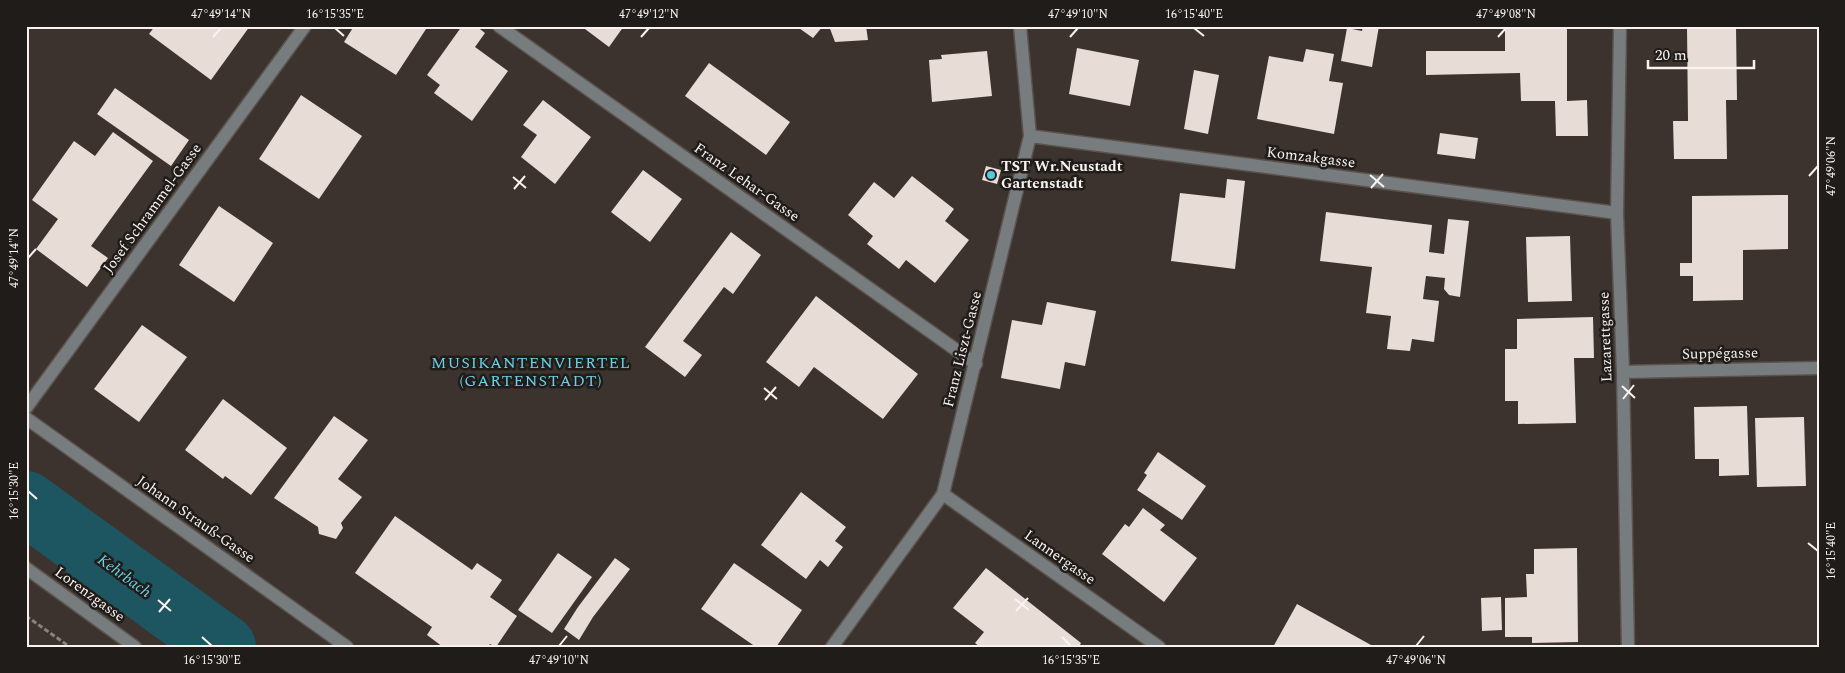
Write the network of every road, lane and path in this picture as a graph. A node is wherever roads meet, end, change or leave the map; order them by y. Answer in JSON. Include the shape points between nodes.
{"nodes":[{"id":1,"x":305,"y":26,"type":"edge"},
{"id":2,"x":499,"y":26,"type":"edge"},
{"id":3,"x":1020,"y":26,"type":"edge"},
{"id":4,"x":1620,"y":26,"type":"edge"},
{"id":5,"x":1030,"y":136,"type":"junction"},
{"id":6,"x":1617,"y":213,"type":"junction"},
{"id":7,"x":976,"y":364,"type":"junction"},
{"id":8,"x":1819,"y":368,"type":"edge"},
{"id":9,"x":1622,"y":372,"type":"junction"},
{"id":10,"x":26,"y":408,"type":"edge"},
{"id":11,"x":26,"y":418,"type":"edge"},
{"id":12,"x":943,"y":494,"type":"junction"},
{"id":13,"x":26,"y":568,"type":"edge"},
{"id":14,"x":26,"y":616,"type":"edge"},
{"id":15,"x":70,"y":647,"type":"edge"},
{"id":16,"x":135,"y":647,"type":"edge"},
{"id":17,"x":348,"y":647,"type":"edge"},
{"id":18,"x":832,"y":647,"type":"edge"},
{"id":19,"x":1159,"y":647,"type":"edge"},
{"id":20,"x":1628,"y":647,"type":"edge"}],
"edges":[{"from":1,"to":10,"type":"street","name":"Josef Schrammel-Gasse"},
{"from":2,"to":7,"type":"street","name":"Franz Lehar-Gasse"},
{"from":3,"to":5,"type":"street","name":"Franz Liszt-Gasse"},
{"from":4,"to":6,"type":"street","name":"Lazarettgasse"},
{"from":5,"to":6,"type":"street","name":"Komzakgasse"},
{"from":5,"to":7,"type":"street","name":"Franz Liszt-Gasse"},
{"from":6,"to":9,"type":"street","name":"Lazarettgasse"},
{"from":7,"to":12,"type":"street","name":"Franz Liszt-Gasse"},
{"from":8,"to":9,"type":"street","name":"Suppégasse"},
{"from":9,"to":20,"type":"street","name":"Lazarettgasse"},
{"from":11,"to":17,"type":"street","name":"Johann Strauß-Gasse"},
{"from":12,"to":18,"type":"street","name":"Franz Liszt-Gasse"},
{"from":12,"to":19,"type":"street","name":"Lannergasse"},
{"from":13,"to":16,"type":"street","name":"Lorenzgasse"},
{"from":14,"to":15,"type":"path"}]}
